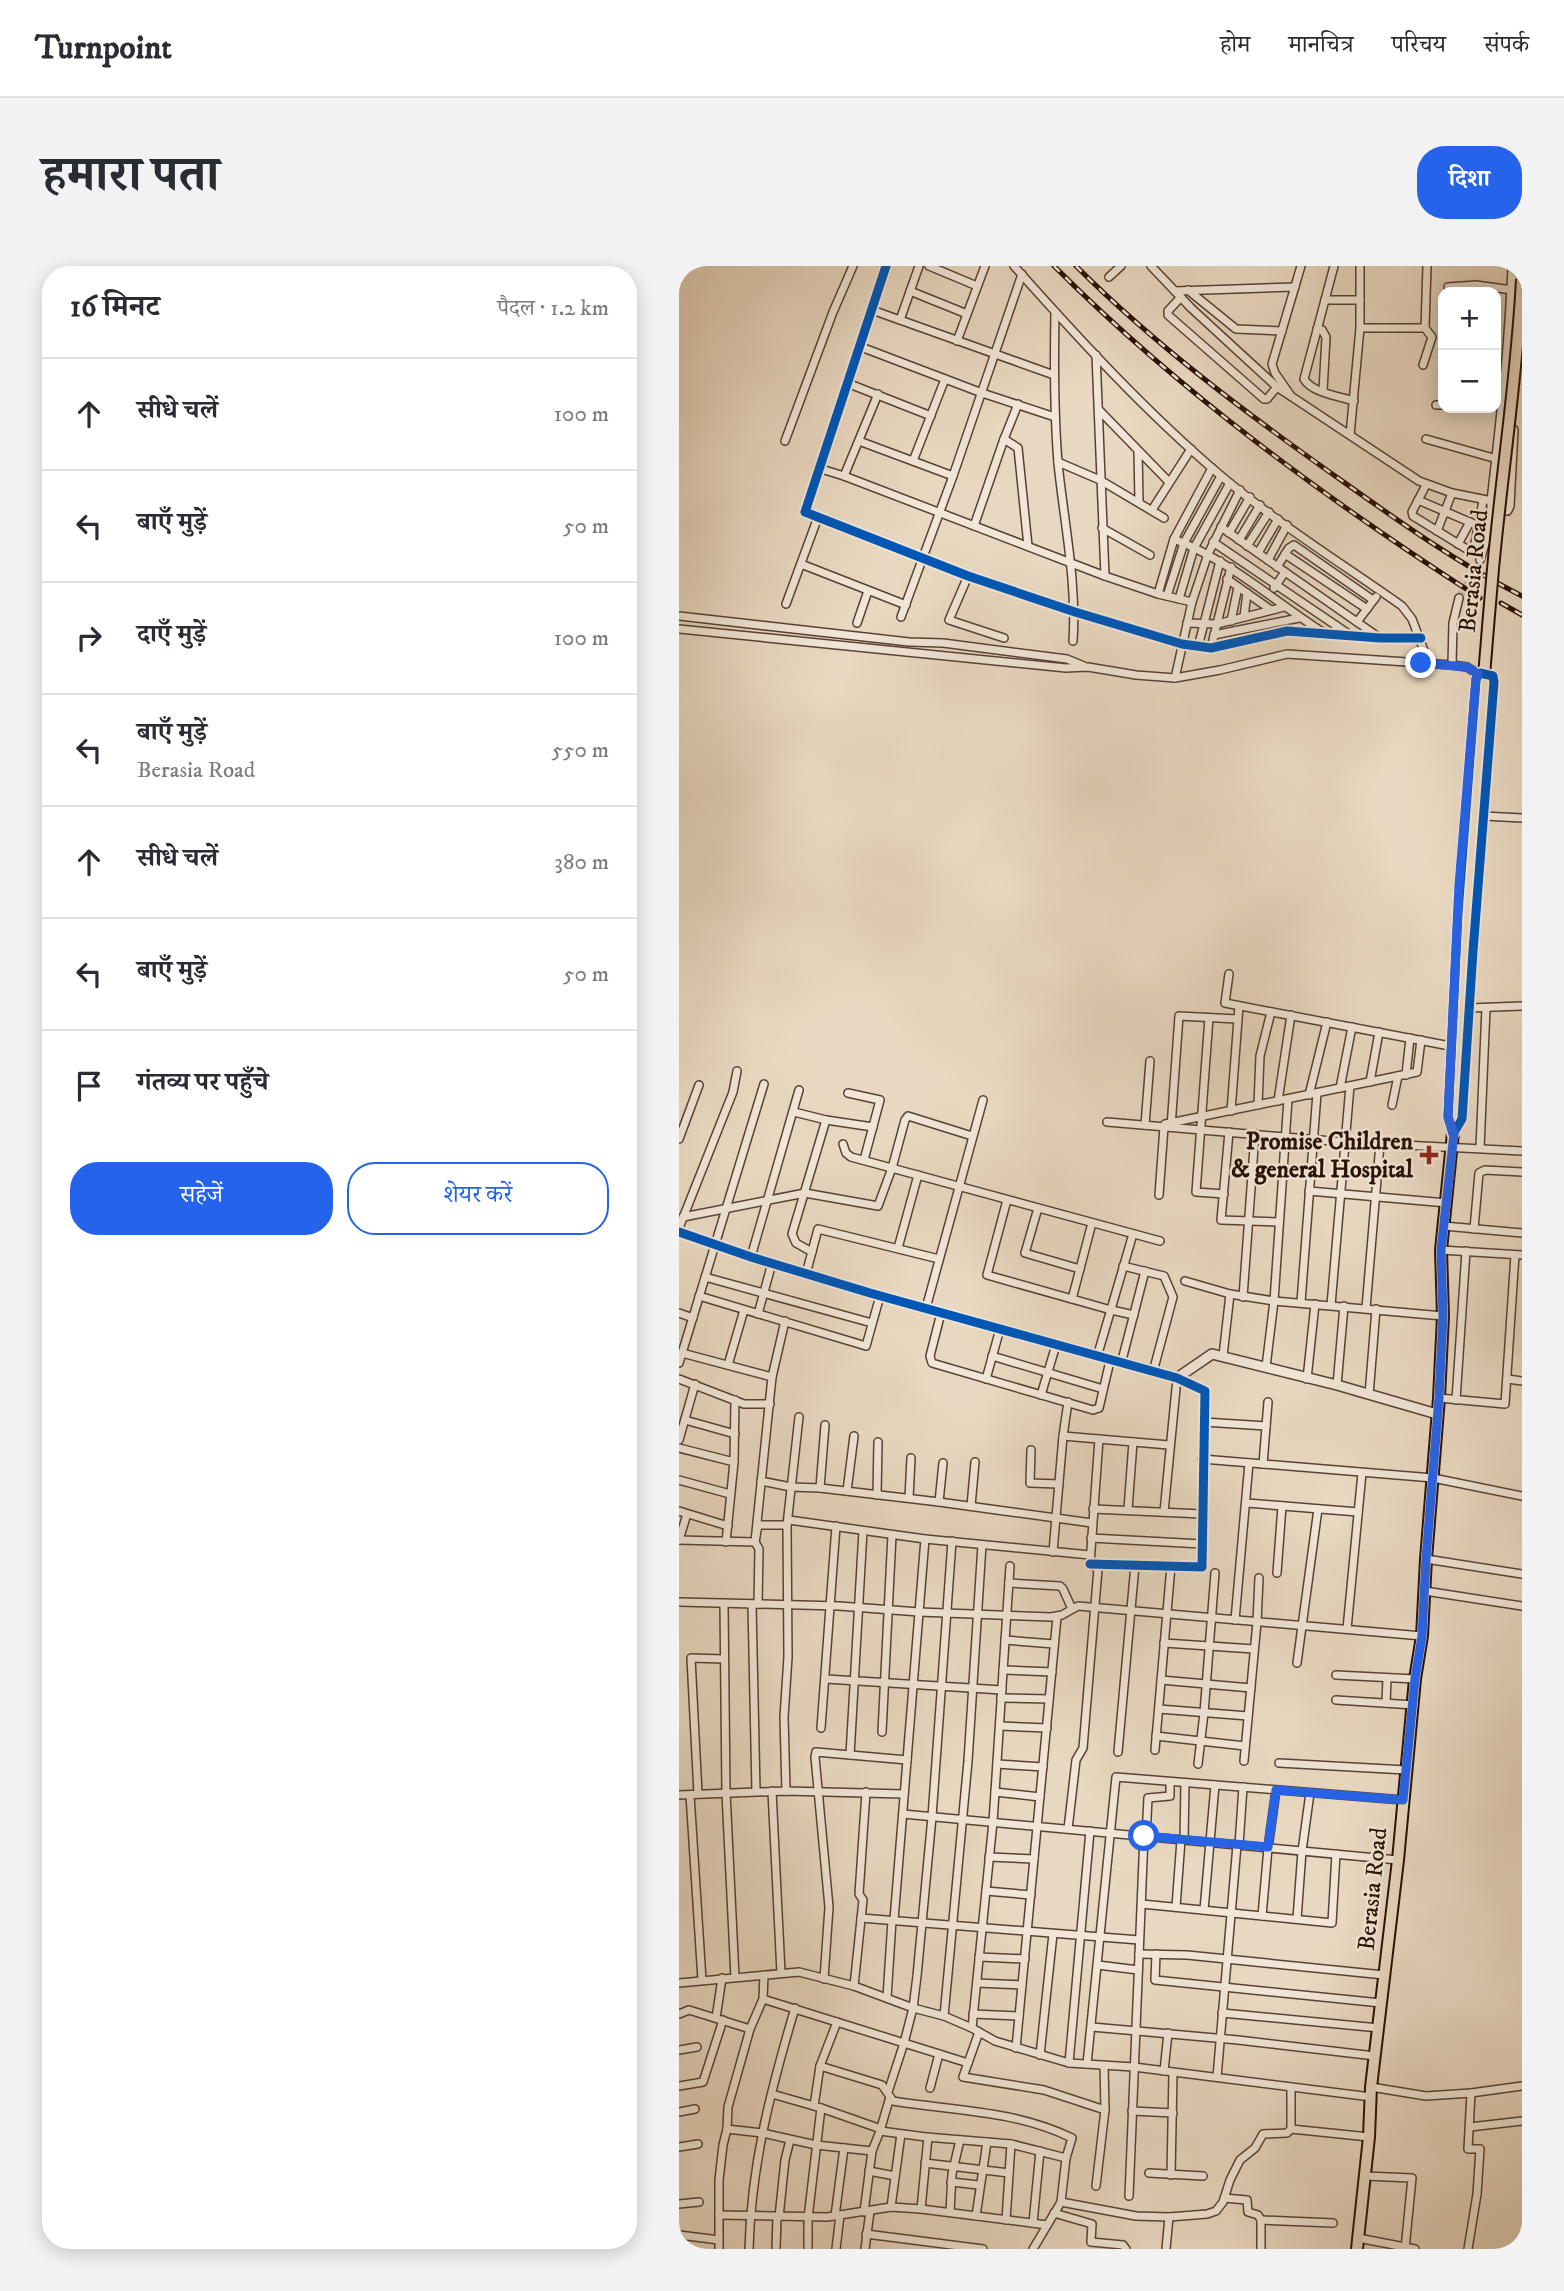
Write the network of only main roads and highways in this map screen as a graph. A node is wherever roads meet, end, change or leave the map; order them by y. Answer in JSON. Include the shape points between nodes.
{"nodes":[{"id":1,"x":1522,"y":279,"type":"edge"},
{"id":2,"x":1357,"y":2244,"type":"edge"}],
"edges":[{"from":1,"to":2,"type":"main road","name":"Berasia Road","bridge":true,"via":[[1476,776],[1454,1134],[1441,1250],[1439,1398],[1422,1636]]}]}
